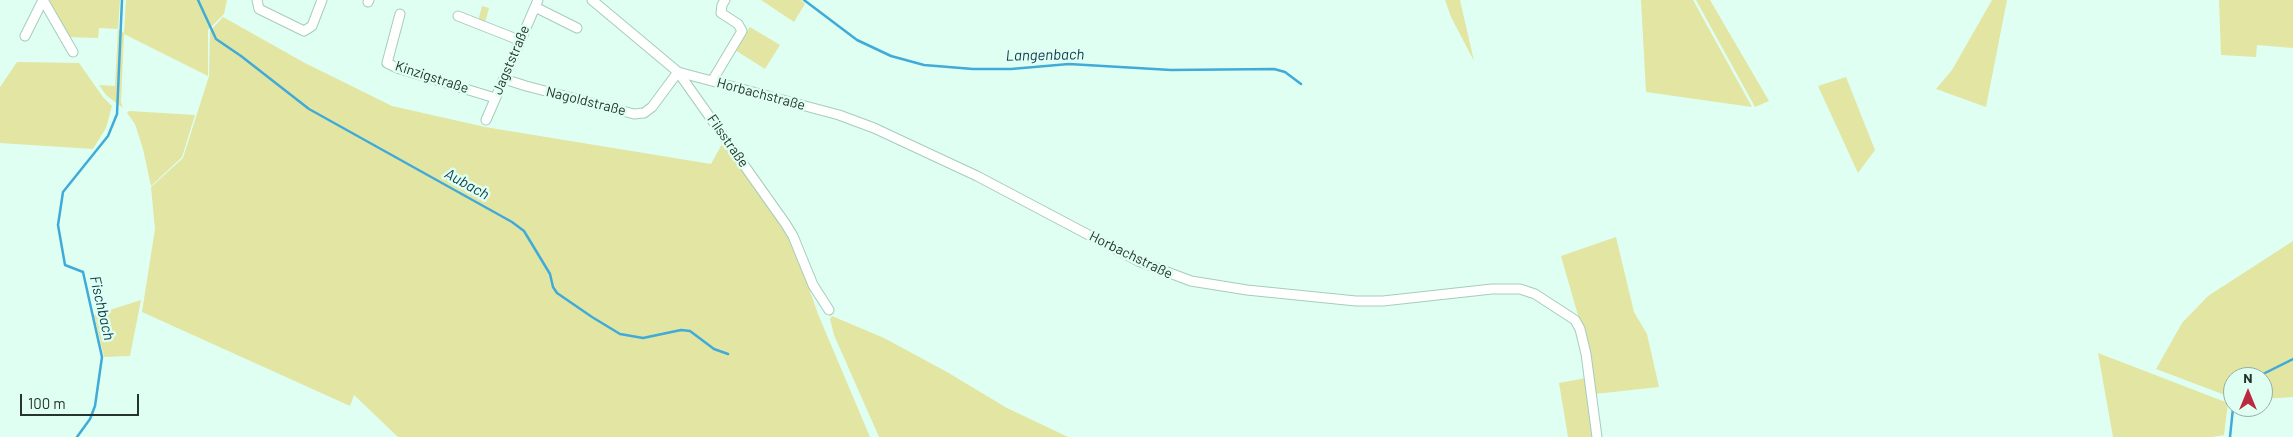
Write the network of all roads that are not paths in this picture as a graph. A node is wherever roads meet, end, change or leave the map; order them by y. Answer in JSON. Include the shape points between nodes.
{"nodes":[{"id":1,"x":43,"y":0,"type":"edge"},
{"id":2,"x":257,"y":0,"type":"edge"},
{"id":3,"x":322,"y":0,"type":"edge"},
{"id":4,"x":592,"y":0,"type":"edge"},
{"id":5,"x":725,"y":0,"type":"edge"},
{"id":6,"x":536,"y":3,"type":"edge"},
{"id":7,"x":400,"y":14,"type":"dead end"},
{"id":8,"x":458,"y":16,"type":"dead end"},
{"id":9,"x":576,"y":28,"type":"dead end"},
{"id":10,"x":25,"y":36,"type":"dead end"},
{"id":11,"x":519,"y":40,"type":"junction"},
{"id":12,"x":73,"y":52,"type":"dead end"},
{"id":13,"x":678,"y":72,"type":"junction"},
{"id":14,"x":504,"y":79,"type":"junction"},
{"id":15,"x":712,"y":81,"type":"junction"},
{"id":16,"x":495,"y":98,"type":"junction"},
{"id":17,"x":486,"y":120,"type":"dead end"},
{"id":18,"x":829,"y":310,"type":"dead end"},
{"id":19,"x":1596,"y":437,"type":"edge"}],
"edges":[{"from":1,"to":10,"type":"street"},
{"from":1,"to":12,"type":"street"},
{"from":2,"to":3,"type":"street","via":[[259,9],[304,31],[312,26]]},
{"from":4,"to":13,"type":"street","name":"Filsstraße"},
{"from":5,"to":15,"type":"street","via":[[721,13],[738,24],[742,31]]},
{"from":6,"to":9,"type":"street"},
{"from":6,"to":11,"type":"street","name":"Jagststraße"},
{"from":7,"to":16,"type":"street","name":"Kinzigstraße","via":[[388,63]]},
{"from":8,"to":11,"type":"street"},
{"from":11,"to":14,"type":"street","name":"Jagststraße"},
{"from":13,"to":14,"type":"street","name":"Nagoldstraße","via":[[659,99],[644,113],[634,114]]},
{"from":13,"to":15,"type":"street","name":"Horbachstraße"},
{"from":13,"to":18,"type":"street","name":"Filsstraße","via":[[785,222],[813,284]]},
{"from":14,"to":16,"type":"street","name":"Jagststraße"},
{"from":15,"to":19,"type":"street","name":"Horbachstraße","via":[[839,115],[874,128],[977,176],[1138,261],[1191,281],[1247,290],[1356,300],[1383,301],[1492,289],[1520,289],[1535,294],[1575,320],[1580,329],[1591,386]]},
{"from":16,"to":17,"type":"street","name":"Jagststraße"}]}
